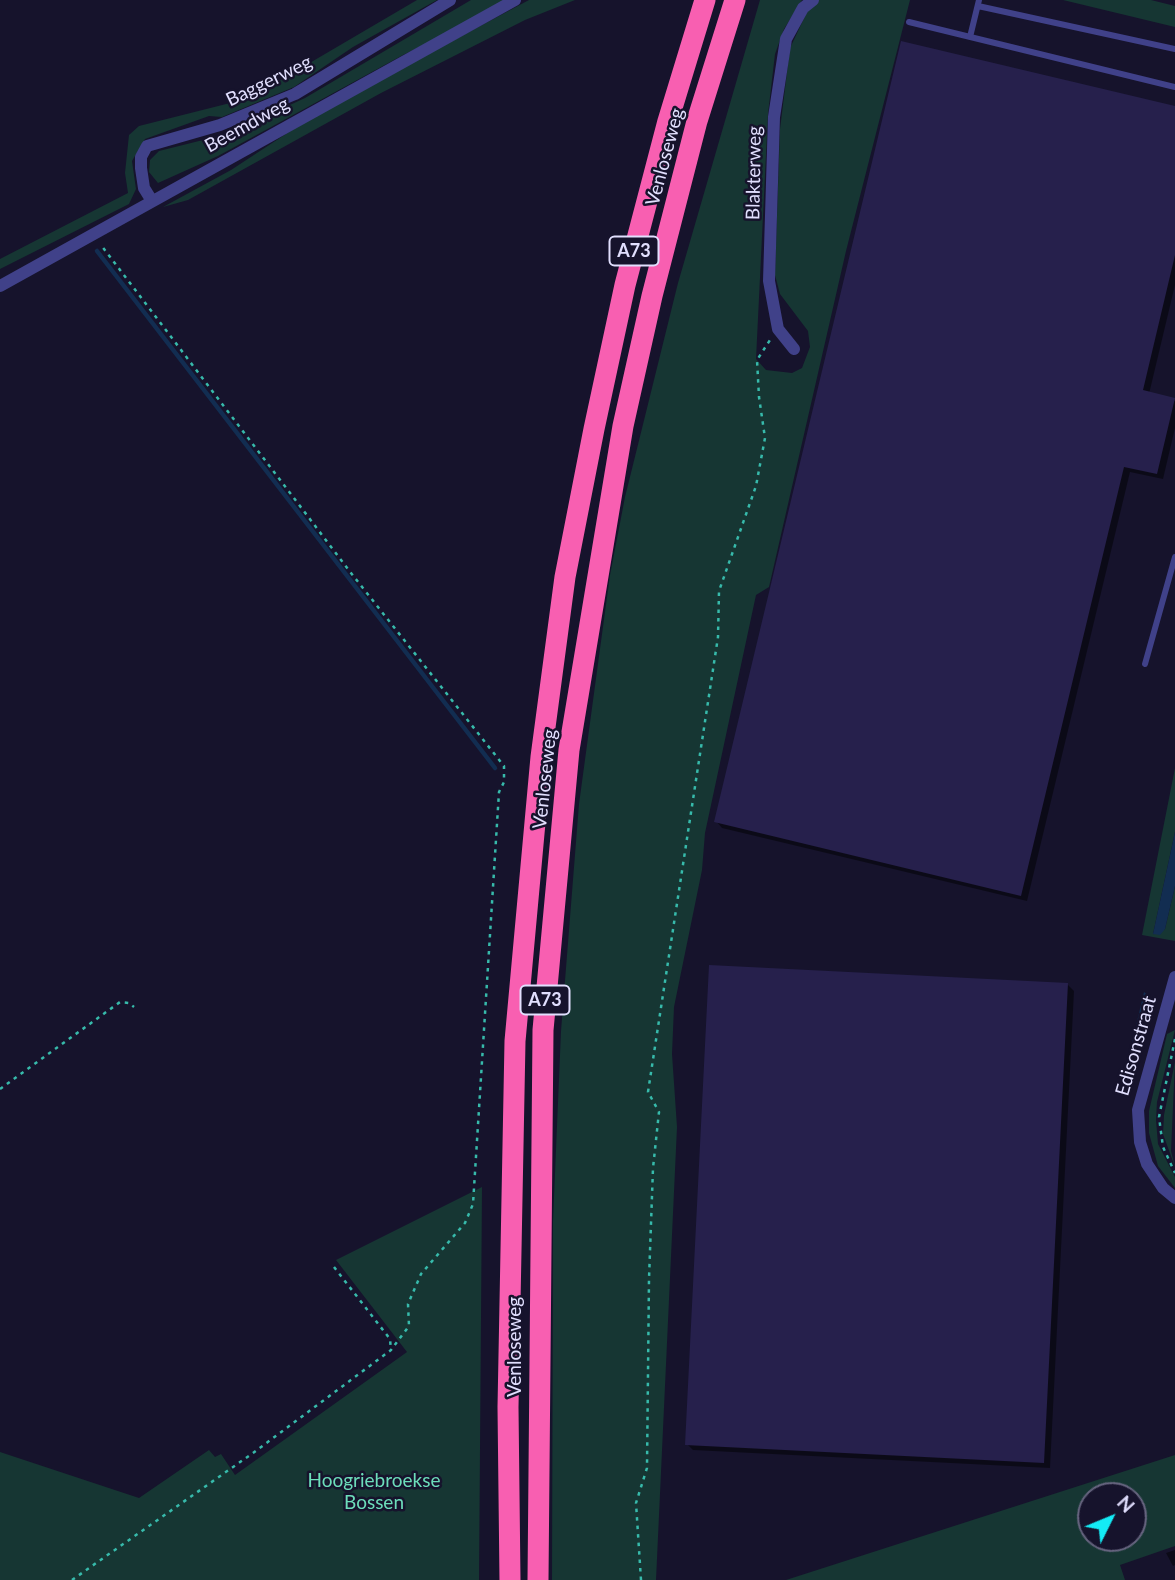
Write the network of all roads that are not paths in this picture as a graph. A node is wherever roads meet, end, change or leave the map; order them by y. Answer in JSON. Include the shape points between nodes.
{"nodes":[{"id":1,"x":450,"y":0,"type":"edge"},
{"id":2,"x":515,"y":0,"type":"edge"},
{"id":3,"x":705,"y":0,"type":"edge"},
{"id":4,"x":735,"y":0,"type":"edge"},
{"id":5,"x":813,"y":0,"type":"edge"},
{"id":6,"x":979,"y":3,"type":"edge"},
{"id":7,"x":909,"y":22,"type":"dead end"},
{"id":8,"x":970,"y":37,"type":"junction"},
{"id":9,"x":1175,"y":49,"type":"edge"},
{"id":10,"x":1175,"y":87,"type":"edge"},
{"id":11,"x":152,"y":201,"type":"junction"},
{"id":12,"x":0,"y":286,"type":"edge"},
{"id":13,"x":794,"y":349,"type":"dead end"},
{"id":14,"x":1175,"y":557,"type":"edge"},
{"id":15,"x":1145,"y":664,"type":"dead end"},
{"id":16,"x":1175,"y":977,"type":"edge"},
{"id":17,"x":1175,"y":1198,"type":"edge"},
{"id":18,"x":510,"y":1580,"type":"edge"},
{"id":19,"x":538,"y":1580,"type":"edge"}],
"edges":[{"from":1,"to":11,"type":"street","name":"Baggerweg","via":[[295,94],[220,125],[148,146],[141,168]]},
{"from":2,"to":11,"type":"street","name":"Beemdweg"},
{"from":3,"to":18,"type":"highway","name":"Venloseweg","number":"A73","via":[[625,285],[565,577],[541,757],[515,1041],[508,1407]]},
{"from":4,"to":19,"type":"highway","name":"Venloseweg","number":"A73","via":[[697,121],[623,426],[569,750],[542,1030]]},
{"from":5,"to":13,"type":"street","name":"Blakterweg","via":[[803,8],[786,39],[774,117],[769,281],[778,329]]},
{"from":6,"to":8,"type":"lane"},
{"from":6,"to":9,"type":"lane"},
{"from":7,"to":8,"type":"lane"},
{"from":8,"to":10,"type":"lane"},
{"from":11,"to":12,"type":"street","name":"Beemdweg"},
{"from":14,"to":15,"type":"lane"},
{"from":16,"to":17,"type":"street","name":"Edisonstraat","via":[[1138,1110],[1147,1164]]}]}
